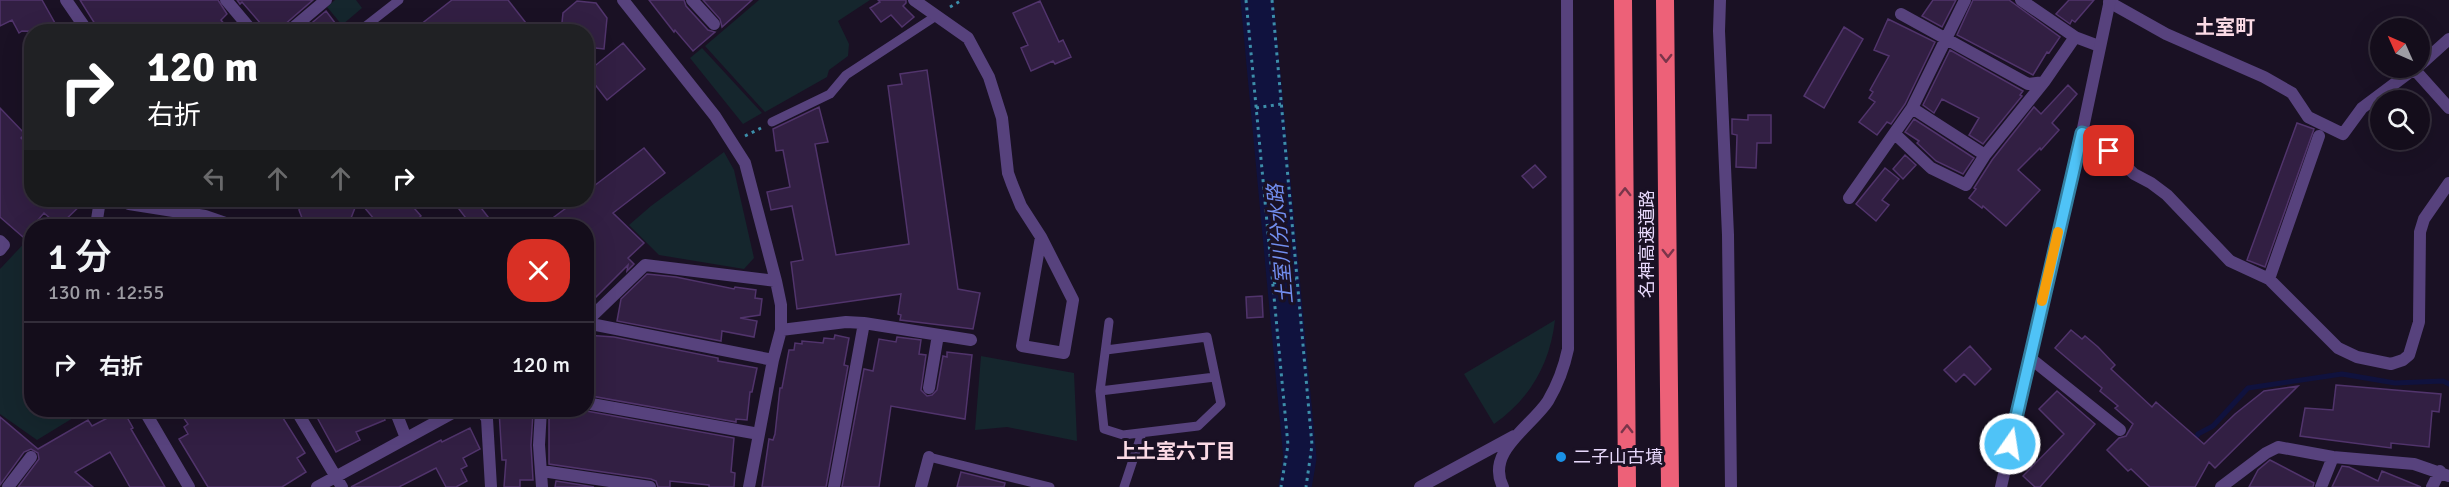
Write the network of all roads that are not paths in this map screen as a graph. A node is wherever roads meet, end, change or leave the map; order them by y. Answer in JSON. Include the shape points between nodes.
{"nodes":[{"id":1,"x":66,"y":0,"type":"edge"},
{"id":2,"x":226,"y":0,"type":"edge"},
{"id":3,"x":326,"y":0,"type":"edge"},
{"id":4,"x":399,"y":0,"type":"edge"},
{"id":5,"x":623,"y":0,"type":"edge"},
{"id":6,"x":692,"y":0,"type":"edge"},
{"id":7,"x":914,"y":0,"type":"edge"},
{"id":8,"x":1567,"y":0,"type":"edge"},
{"id":9,"x":1623,"y":0,"type":"edge"},
{"id":10,"x":1665,"y":0,"type":"edge"},
{"id":11,"x":1720,"y":0,"type":"edge"},
{"id":12,"x":1965,"y":0,"type":"edge"},
{"id":13,"x":2021,"y":0,"type":"edge"},
{"id":14,"x":2109,"y":1,"type":"edge"},
{"id":15,"x":1900,"y":14,"type":"dead end"},
{"id":16,"x":936,"y":16,"type":"junction"},
{"id":17,"x":82,"y":24,"type":"edge"},
{"id":18,"x":246,"y":24,"type":"edge"},
{"id":19,"x":298,"y":24,"type":"edge"},
{"id":20,"x":368,"y":24,"type":"edge"},
{"id":21,"x":714,"y":24,"type":"dead end"},
{"id":22,"x":2075,"y":37,"type":"junction"},
{"id":23,"x":1944,"y":38,"type":"junction"},
{"id":24,"x":2449,"y":39,"type":"edge"},
{"id":25,"x":2099,"y":46,"type":"junction"},
{"id":26,"x":2430,"y":56,"type":"edge"},
{"id":27,"x":2402,"y":78,"type":"edge"},
{"id":28,"x":2426,"y":78,"type":"edge"},
{"id":29,"x":2044,"y":82,"type":"junction"},
{"id":30,"x":1912,"y":108,"type":"junction"},
{"id":31,"x":2449,"y":108,"type":"edge"},
{"id":32,"x":772,"y":122,"type":"dead end"},
{"id":33,"x":2082,"y":133,"type":"junction"},
{"id":34,"x":1895,"y":134,"type":"junction"},
{"id":35,"x":2319,"y":136,"type":"dead end"},
{"id":36,"x":1984,"y":155,"type":"junction"},
{"id":37,"x":2449,"y":183,"type":"edge"},
{"id":38,"x":1849,"y":198,"type":"dead end"},
{"id":39,"x":148,"y":207,"type":"edge"},
{"id":40,"x":214,"y":219,"type":"edge"},
{"id":41,"x":1041,"y":237,"type":"junction"},
{"id":42,"x":0,"y":241,"type":"edge"},
{"id":43,"x":0,"y":250,"type":"edge"},
{"id":44,"x":2270,"y":279,"type":"junction"},
{"id":45,"x":776,"y":281,"type":"junction"},
{"id":46,"x":594,"y":315,"type":"edge"},
{"id":47,"x":1109,"y":322,"type":"dead end"},
{"id":48,"x":864,"y":323,"type":"junction"},
{"id":49,"x":594,"y":325,"type":"edge"},
{"id":50,"x":781,"y":330,"type":"junction"},
{"id":51,"x":938,"y":335,"type":"junction"},
{"id":52,"x":971,"y":340,"type":"dead end"},
{"id":53,"x":1106,"y":350,"type":"junction"},
{"id":54,"x":2030,"y":358,"type":"junction"},
{"id":55,"x":773,"y":360,"type":"junction"},
{"id":56,"x":1215,"y":378,"type":"junction"},
{"id":57,"x":929,"y":388,"type":"dead end"},
{"id":58,"x":1100,"y":391,"type":"junction"},
{"id":59,"x":594,"y":404,"type":"edge"},
{"id":60,"x":148,"y":417,"type":"edge"},
{"id":61,"x":300,"y":417,"type":"edge"},
{"id":62,"x":397,"y":417,"type":"edge"},
{"id":63,"x":445,"y":417,"type":"edge"},
{"id":64,"x":486,"y":417,"type":"edge"},
{"id":65,"x":541,"y":417,"type":"edge"},
{"id":66,"x":2120,"y":430,"type":"dead end"},
{"id":67,"x":1520,"y":432,"type":"junction"},
{"id":68,"x":1142,"y":433,"type":"junction"},
{"id":69,"x":759,"y":434,"type":"junction"},
{"id":70,"x":406,"y":438,"type":"junction"},
{"id":71,"x":31,"y":457,"type":"dead end"},
{"id":72,"x":929,"y":457,"type":"joint"},
{"id":73,"x":2334,"y":458,"type":"junction"},
{"id":74,"x":542,"y":471,"type":"junction"},
{"id":75,"x":2444,"y":473,"type":"edge"},
{"id":76,"x":335,"y":476,"type":"junction"},
{"id":77,"x":8,"y":487,"type":"edge"},
{"id":78,"x":189,"y":487,"type":"edge"},
{"id":79,"x":317,"y":487,"type":"edge"},
{"id":80,"x":342,"y":487,"type":"edge"},
{"id":81,"x":491,"y":487,"type":"edge"},
{"id":82,"x":542,"y":487,"type":"edge"},
{"id":83,"x":650,"y":487,"type":"edge"},
{"id":84,"x":749,"y":487,"type":"edge"},
{"id":85,"x":834,"y":487,"type":"edge"},
{"id":86,"x":921,"y":487,"type":"edge"},
{"id":87,"x":1050,"y":487,"type":"edge"},
{"id":88,"x":1124,"y":487,"type":"edge"},
{"id":89,"x":1420,"y":487,"type":"edge"},
{"id":90,"x":1503,"y":487,"type":"edge"},
{"id":91,"x":1627,"y":487,"type":"edge"},
{"id":92,"x":1670,"y":487,"type":"edge"},
{"id":93,"x":1731,"y":487,"type":"edge"},
{"id":94,"x":2001,"y":487,"type":"edge"},
{"id":95,"x":2221,"y":487,"type":"edge"},
{"id":96,"x":2321,"y":487,"type":"edge"},
{"id":97,"x":2432,"y":487,"type":"edge"}],
"edges":[{"from":1,"to":17,"type":"street"},
{"from":2,"to":18,"type":"street"},
{"from":3,"to":19,"type":"street"},
{"from":4,"to":20,"type":"lane"},
{"from":5,"to":45,"type":"street","via":[[715,116],[745,163]]},
{"from":6,"to":21,"type":"street"},
{"from":7,"to":16,"type":"street"},
{"from":8,"to":67,"type":"street","via":[[1568,349],[1562,375],[1547,403]]},
{"from":91,"to":9,"type":"highway","name":"名神高速道路","one_way":true},
{"from":10,"to":92,"type":"highway","name":"名神高速道路","one_way":true},
{"from":11,"to":93,"type":"street"},
{"from":12,"to":23,"type":"street"},
{"from":13,"to":22,"type":"street"},
{"from":14,"to":25,"type":"street"},
{"from":14,"to":27,"type":"street","via":[[2166,33],[2264,77],[2292,93],[2308,117],[2343,134],[2362,108]]},
{"from":15,"to":23,"type":"street"},
{"from":16,"to":32,"type":"lane","via":[[846,75],[830,94]]},
{"from":16,"to":41,"type":"street","via":[[968,38],[984,67],[1002,118],[1010,178],[1021,206]]},
{"from":22,"to":25,"type":"street"},
{"from":22,"to":29,"type":"street"},
{"from":23,"to":29,"type":"street","via":[[2028,84]]},
{"from":23,"to":30,"type":"street"},
{"from":24,"to":26,"type":"street"},
{"from":25,"to":33,"type":"street"},
{"from":28,"to":31,"type":"street"},
{"from":29,"to":36,"type":"street"},
{"from":30,"to":34,"type":"street"},
{"from":30,"to":36,"type":"street"},
{"from":33,"to":44,"type":"street","via":[[2097,139],[2134,174],[2167,195],[2230,261]]},
{"from":33,"to":54,"type":"street"},
{"from":34,"to":36,"type":"street","via":[[1930,168],[1966,185]]},
{"from":34,"to":38,"type":"street"},
{"from":35,"to":44,"type":"street"},
{"from":37,"to":44,"type":"street","via":[[2421,225],[2419,322],[2409,355],[2403,360],[2391,364],[2342,351]]},
{"from":39,"to":40,"type":"street"},
{"from":41,"to":41,"type":"street","via":[[1073,300],[1064,353],[1022,346]]},
{"from":42,"to":43,"type":"street","via":[[4,245]]},
{"from":45,"to":46,"type":"street","via":[[645,265]]},
{"from":45,"to":50,"type":"street"},
{"from":47,"to":53,"type":"lane"},
{"from":48,"to":50,"type":"street"},
{"from":48,"to":51,"type":"street"},
{"from":48,"to":85,"type":"street"},
{"from":49,"to":55,"type":"street"},
{"from":50,"to":55,"type":"street"},
{"from":51,"to":52,"type":"street"},
{"from":51,"to":57,"type":"street"},
{"from":53,"to":56,"type":"lane","via":[[1207,338]]},
{"from":53,"to":58,"type":"lane"},
{"from":54,"to":66,"type":"street"},
{"from":54,"to":94,"type":"street"},
{"from":55,"to":69,"type":"street"},
{"from":56,"to":58,"type":"lane"},
{"from":56,"to":68,"type":"lane","via":[[1221,404],[1198,426]]},
{"from":58,"to":68,"type":"lane","via":[[1104,429],[1123,435]]},
{"from":59,"to":69,"type":"street"},
{"from":60,"to":78,"type":"street"},
{"from":61,"to":76,"type":"street"},
{"from":62,"to":70,"type":"street"},
{"from":63,"to":70,"type":"street"},
{"from":64,"to":81,"type":"street"},
{"from":65,"to":74,"type":"street"},
{"from":67,"to":89,"type":"street"},
{"from":67,"to":90,"type":"street","via":[[1499,459]]},
{"from":68,"to":88,"type":"lane"},
{"from":69,"to":84,"type":"street"},
{"from":70,"to":76,"type":"street"},
{"from":71,"to":77,"type":"street"},
{"from":72,"to":86,"type":"street"},
{"from":72,"to":87,"type":"lane"},
{"from":73,"to":75,"type":"street","via":[[2415,464]]},
{"from":73,"to":95,"type":"street","via":[[2278,447]]},
{"from":73,"to":96,"type":"street"},
{"from":74,"to":82,"type":"street"},
{"from":74,"to":83,"type":"street"},
{"from":75,"to":97,"type":"street"},
{"from":76,"to":79,"type":"street"},
{"from":76,"to":80,"type":"street"}]}
